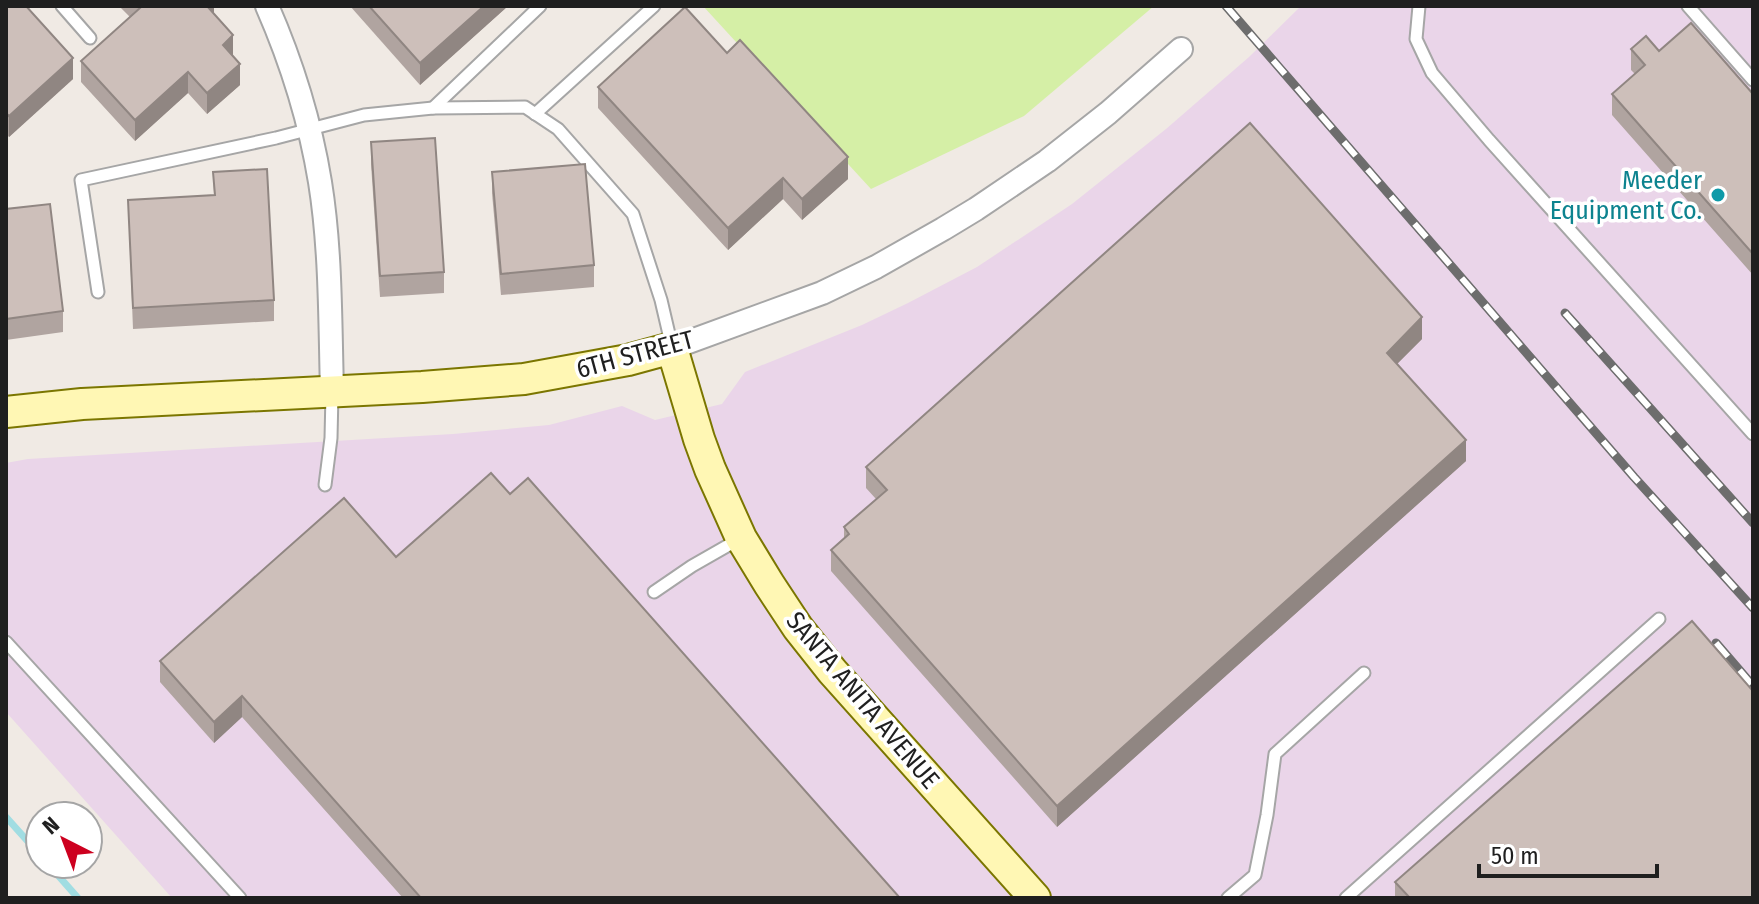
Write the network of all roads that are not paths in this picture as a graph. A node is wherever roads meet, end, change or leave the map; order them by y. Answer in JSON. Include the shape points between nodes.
{"nodes":[{"id":1,"x":62,"y":6,"type":"edge"},
{"id":2,"x":267,"y":6,"type":"edge"},
{"id":3,"x":540,"y":6,"type":"edge"},
{"id":4,"x":654,"y":6,"type":"edge"},
{"id":5,"x":1419,"y":6,"type":"edge"},
{"id":6,"x":1688,"y":6,"type":"edge"},
{"id":7,"x":90,"y":38,"type":"dead end"},
{"id":8,"x":1181,"y":49,"type":"dead end"},
{"id":9,"x":1753,"y":80,"type":"edge"},
{"id":10,"x":433,"y":108,"type":"junction"},
{"id":11,"x":535,"y":114,"type":"junction"},
{"id":12,"x":310,"y":130,"type":"junction"},
{"id":13,"x":98,"y":292,"type":"dead end"},
{"id":14,"x":672,"y":348,"type":"junction"},
{"id":15,"x":332,"y":391,"type":"junction"},
{"id":16,"x":6,"y":412,"type":"edge"},
{"id":17,"x":1753,"y":434,"type":"edge"},
{"id":18,"x":325,"y":485,"type":"dead end"},
{"id":19,"x":741,"y":538,"type":"junction"},
{"id":20,"x":654,"y":592,"type":"dead end"},
{"id":21,"x":1659,"y":619,"type":"dead end"},
{"id":22,"x":6,"y":642,"type":"edge"},
{"id":23,"x":1364,"y":673,"type":"dead end"},
{"id":24,"x":240,"y":898,"type":"edge"},
{"id":25,"x":1035,"y":898,"type":"edge"},
{"id":26,"x":1228,"y":898,"type":"edge"},
{"id":27,"x":1346,"y":898,"type":"edge"}],
"edges":[{"from":1,"to":7,"type":"lane"},
{"from":2,"to":12,"type":"street"},
{"from":3,"to":10,"type":"lane"},
{"from":4,"to":11,"type":"lane"},
{"from":5,"to":17,"type":"lane","via":[[1416,39],[1432,73]]},
{"from":6,"to":9,"type":"lane"},
{"from":8,"to":14,"type":"street","name":"6TH STREET","via":[[1084,132],[954,223],[822,293]]},
{"from":10,"to":11,"type":"lane","via":[[525,107]]},
{"from":10,"to":12,"type":"lane","via":[[364,115]]},
{"from":11,"to":14,"type":"lane","via":[[558,129],[633,214]]},
{"from":12,"to":13,"type":"lane","via":[[81,180]]},
{"from":12,"to":15,"type":"street","via":[[326,228]]},
{"from":14,"to":15,"type":"street","name":"6TH STREET","via":[[524,379]]},
{"from":14,"to":19,"type":"street","name":"SANTA ANITA AVENUE","via":[[699,439]]},
{"from":15,"to":16,"type":"street","name":"6TH STREET"},
{"from":15,"to":18,"type":"lane"},
{"from":19,"to":20,"type":"lane"},
{"from":19,"to":25,"type":"street","name":"SANTA ANITA AVENUE","via":[[832,671]]},
{"from":21,"to":27,"type":"lane"},
{"from":22,"to":24,"type":"lane"},
{"from":23,"to":26,"type":"lane","via":[[1275,754],[1255,875]]}]}
